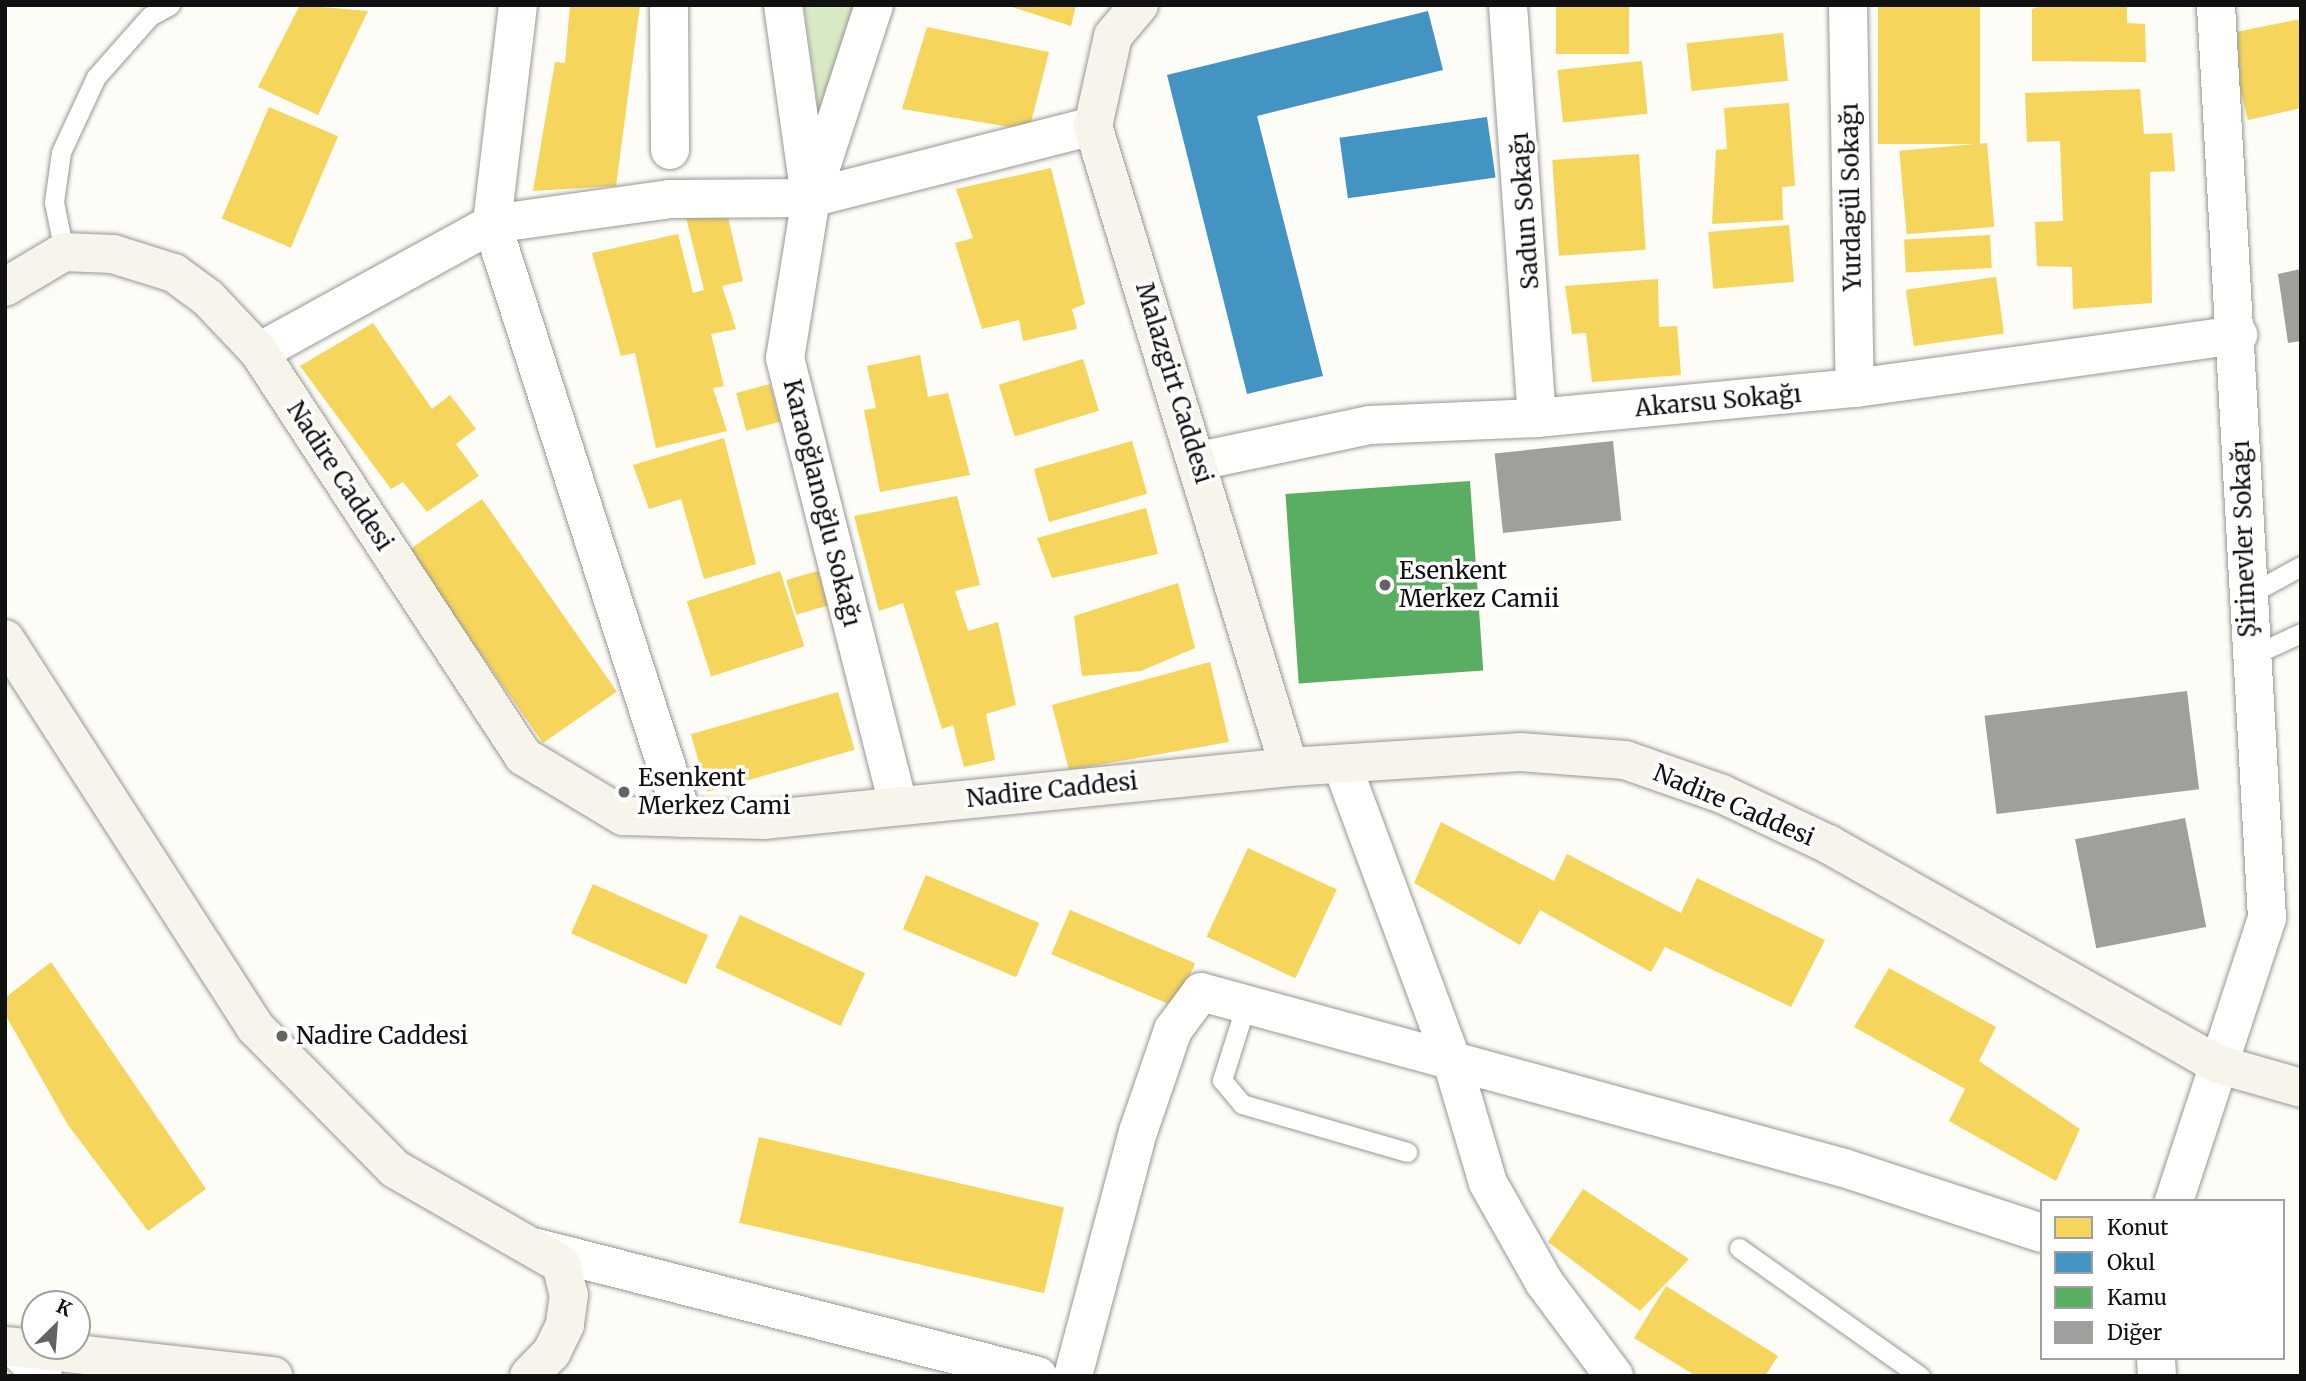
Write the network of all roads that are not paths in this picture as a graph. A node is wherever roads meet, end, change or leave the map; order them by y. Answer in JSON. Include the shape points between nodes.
{"nodes":[{"id":1,"x":170,"y":5,"type":"edge"},
{"id":2,"x":518,"y":5,"type":"edge"},
{"id":3,"x":669,"y":5,"type":"edge"},
{"id":4,"x":783,"y":5,"type":"edge"},
{"id":5,"x":874,"y":5,"type":"edge"},
{"id":6,"x":1139,"y":5,"type":"edge"},
{"id":7,"x":1508,"y":5,"type":"edge"},
{"id":8,"x":1848,"y":5,"type":"edge"},
{"id":9,"x":2216,"y":5,"type":"edge"},
{"id":10,"x":1093,"y":126,"type":"junction"},
{"id":11,"x":670,"y":149,"type":"dead end"},
{"id":12,"x":811,"y":198,"type":"junction"},
{"id":13,"x":492,"y":224,"type":"junction"},
{"id":14,"x":64,"y":253,"type":"junction"},
{"id":15,"x":5,"y":287,"type":"edge"},
{"id":16,"x":2238,"y":335,"type":"junction"},
{"id":17,"x":259,"y":352,"type":"junction"},
{"id":18,"x":1855,"y":388,"type":"junction"},
{"id":19,"x":1537,"y":418,"type":"junction"},
{"id":20,"x":1199,"y":461,"type":"junction"},
{"id":21,"x":2301,"y":566,"type":"edge"},
{"id":22,"x":2245,"y":597,"type":"junction"},
{"id":23,"x":2301,"y":633,"type":"edge"},
{"id":24,"x":5,"y":639,"type":"edge"},
{"id":25,"x":2249,"y":657,"type":"junction"},
{"id":26,"x":1342,"y":765,"type":"junction"},
{"id":27,"x":1289,"y":767,"type":"junction"},
{"id":28,"x":898,"y":805,"type":"junction"},
{"id":29,"x":683,"y":818,"type":"junction"},
{"id":30,"x":1246,"y":1004,"type":"junction"},
{"id":31,"x":1451,"y":1058,"type":"junction"},
{"id":32,"x":2217,"y":1064,"type":"junction"},
{"id":33,"x":2301,"y":1088,"type":"edge"},
{"id":34,"x":1407,"y":1152,"type":"dead end"},
{"id":35,"x":2175,"y":1199,"type":"edge"},
{"id":36,"x":2040,"y":1232,"type":"edge"},
{"id":37,"x":537,"y":1248,"type":"junction"},
{"id":38,"x":1738,"y":1248,"type":"dead end"},
{"id":39,"x":9,"y":1347,"type":"edge"},
{"id":40,"x":43,"y":1376,"type":"edge"},
{"id":41,"x":273,"y":1376,"type":"edge"},
{"id":42,"x":529,"y":1376,"type":"edge"},
{"id":43,"x":1038,"y":1376,"type":"edge"},
{"id":44,"x":1073,"y":1376,"type":"edge"},
{"id":45,"x":1614,"y":1376,"type":"edge"},
{"id":46,"x":1920,"y":1376,"type":"edge"}],
"edges":[{"from":1,"to":14,"type":"lane","via":[[150,16],[96,77],[61,152],[54,202]]},
{"from":2,"to":13,"type":"street"},
{"from":3,"to":11,"type":"street"},
{"from":4,"to":12,"type":"street"},
{"from":5,"to":12,"type":"street"},
{"from":6,"to":10,"type":"street","via":[[1113,36]]},
{"from":7,"to":19,"type":"street","name":"Sadun Sokağı"},
{"from":8,"to":18,"type":"street","name":"Yurdagül Sokağı"},
{"from":9,"to":16,"type":"street","name":"Şirinevler Sokağı"},
{"from":10,"to":12,"type":"street"},
{"from":10,"to":20,"type":"street","name":"Malazgirt Caddesi"},
{"from":12,"to":13,"type":"street","via":[[669,199]]},
{"from":12,"to":28,"type":"street","name":"Karaoğlanoğlu Sokağı","via":[[785,358]]},
{"from":13,"to":17,"type":"street"},
{"from":13,"to":29,"type":"street"},
{"from":14,"to":15,"type":"street"},
{"from":14,"to":17,"type":"street","name":"Nadire Caddesi","via":[[143,259],[174,273],[208,298]]},
{"from":16,"to":18,"type":"street","name":"Akarsu Sokağı"},
{"from":16,"to":22,"type":"street","name":"Şirinevler Sokağı"},
{"from":17,"to":29,"type":"street","name":"Nadire Caddesi","via":[[523,756],[623,816]]},
{"from":18,"to":19,"type":"street","name":"Akarsu Sokağı"},
{"from":19,"to":20,"type":"street","name":"Akarsu Sokağı","via":[[1370,425]]},
{"from":20,"to":27,"type":"street","name":"Malazgirt Caddesi"},
{"from":21,"to":22,"type":"lane"},
{"from":22,"to":25,"type":"street","name":"Şirinevler Sokağı"},
{"from":23,"to":25,"type":"lane"},
{"from":24,"to":37,"type":"street","via":[[255,1027],[395,1169]]},
{"from":25,"to":32,"type":"street","name":"Şirinevler Sokağı","via":[[2267,918]]},
{"from":26,"to":27,"type":"street","name":"Nadire Caddesi"},
{"from":26,"to":31,"type":"street"},
{"from":26,"to":32,"type":"street","name":"Nadire Caddesi","via":[[1520,752],[1625,760],[1722,794],[1828,844]]},
{"from":27,"to":28,"type":"street","name":"Nadire Caddesi"},
{"from":28,"to":29,"type":"street","name":"Nadire Caddesi","via":[[763,820]]},
{"from":30,"to":31,"type":"street"},
{"from":30,"to":34,"type":"lane","via":[[1222,1080],[1242,1104]]},
{"from":30,"to":44,"type":"street","via":[[1201,992],[1173,1030],[1108,1233]]},
{"from":31,"to":36,"type":"street","via":[[1844,1168]]},
{"from":31,"to":45,"type":"street","via":[[1488,1183],[1544,1282]]},
{"from":32,"to":33,"type":"street","name":"Nadire Caddesi"},
{"from":32,"to":35,"type":"street","name":"Şirinevler Sokağı"},
{"from":37,"to":42,"type":"street","via":[[561,1264],[569,1295],[552,1352]]},
{"from":37,"to":43,"type":"street"},
{"from":38,"to":46,"type":"lane"},
{"from":39,"to":40,"type":"street"},
{"from":39,"to":41,"type":"street"}]}
